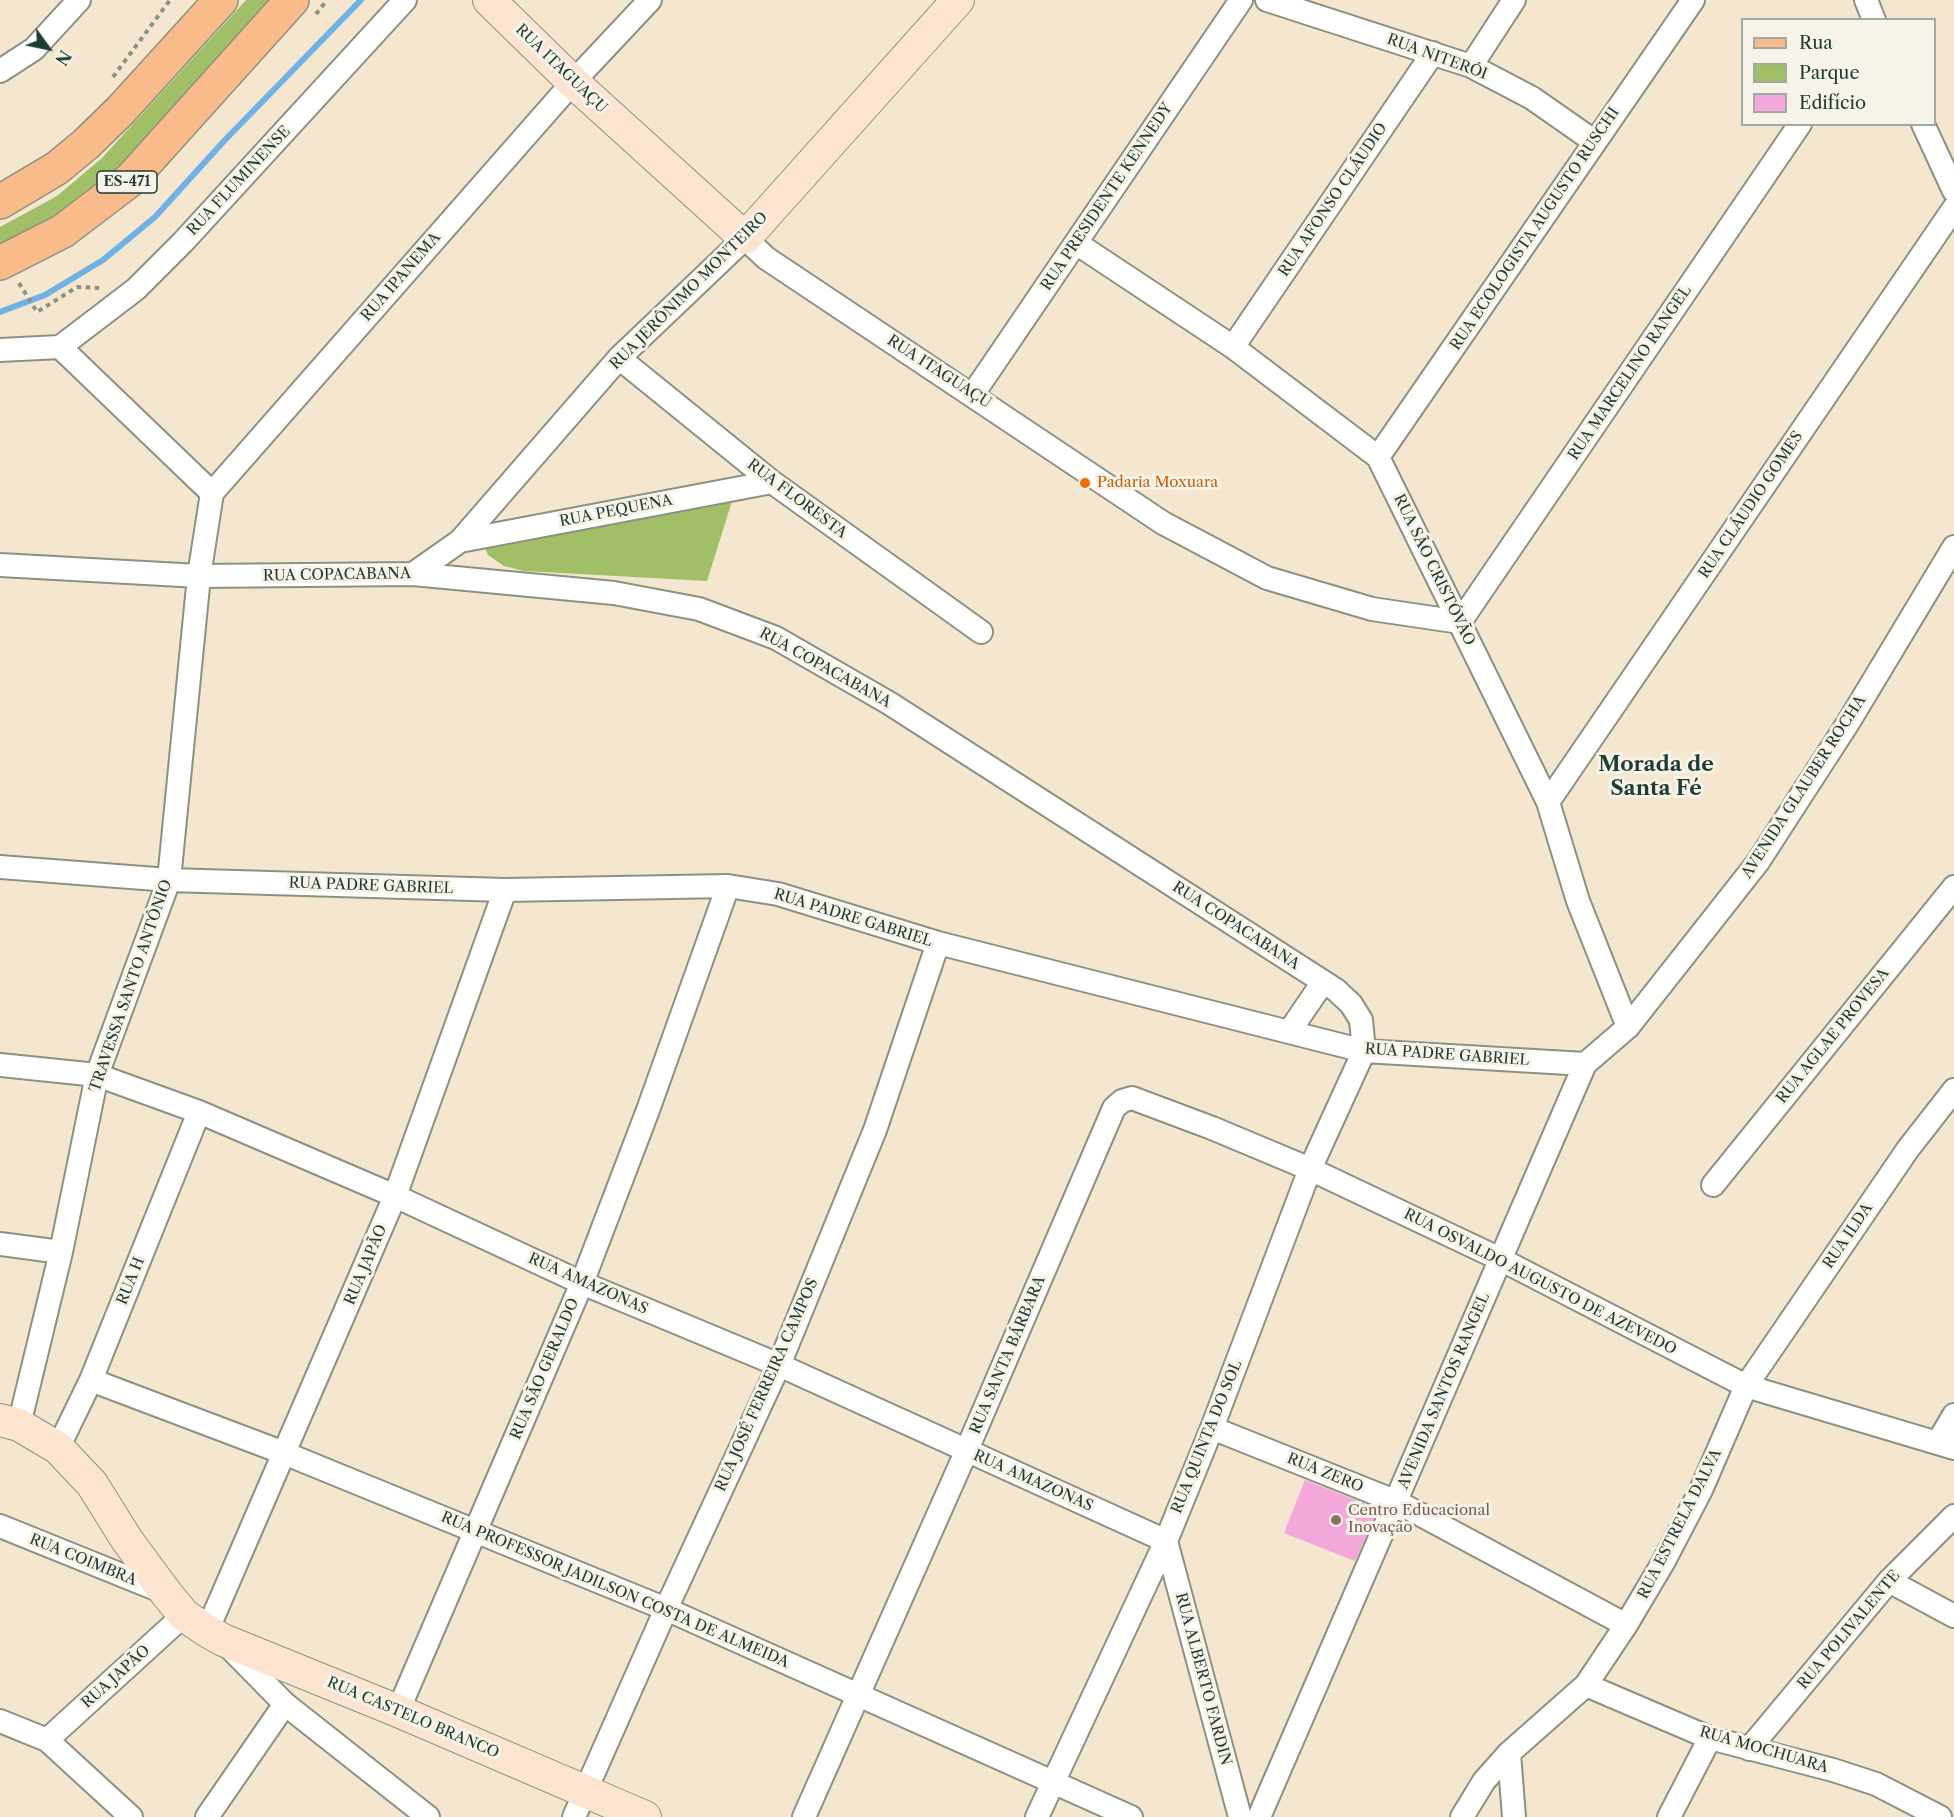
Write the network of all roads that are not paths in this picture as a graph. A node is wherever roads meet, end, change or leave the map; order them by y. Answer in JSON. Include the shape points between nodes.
{"nodes":[{"id":1,"x":79,"y":0,"type":"edge"},
{"id":2,"x":221,"y":0,"type":"edge"},
{"id":3,"x":292,"y":0,"type":"edge"},
{"id":4,"x":405,"y":0,"type":"edge"},
{"id":5,"x":489,"y":0,"type":"edge"},
{"id":6,"x":650,"y":0,"type":"edge"},
{"id":7,"x":958,"y":0,"type":"edge"},
{"id":8,"x":1241,"y":0,"type":"edge"},
{"id":9,"x":1267,"y":0,"type":"edge"},
{"id":10,"x":1514,"y":0,"type":"edge"},
{"id":11,"x":1693,"y":0,"type":"edge"},
{"id":12,"x":1433,"y":53,"type":"junction"},
{"id":13,"x":1471,"y":66,"type":"junction"},
{"id":14,"x":0,"y":71,"type":"edge"},
{"id":15,"x":573,"y":82,"type":"junction"},
{"id":16,"x":1799,"y":126,"type":"edge"},
{"id":17,"x":1924,"y":126,"type":"edge"},
{"id":18,"x":1595,"y":142,"type":"junction"},
{"id":19,"x":1954,"y":191,"type":"edge"},
{"id":20,"x":0,"y":202,"type":"edge"},
{"id":21,"x":1954,"y":208,"type":"edge"},
{"id":22,"x":745,"y":238,"type":"junction"},
{"id":23,"x":1076,"y":243,"type":"junction"},
{"id":24,"x":11,"y":274,"type":"edge"},
{"id":25,"x":60,"y":347,"type":"junction"},
{"id":26,"x":1233,"y":347,"type":"junction"},
{"id":27,"x":0,"y":350,"type":"edge"},
{"id":28,"x":619,"y":358,"type":"junction"},
{"id":29,"x":973,"y":394,"type":"junction"},
{"id":30,"x":1378,"y":457,"type":"junction"},
{"id":31,"x":772,"y":482,"type":"junction"},
{"id":32,"x":212,"y":493,"type":"junction"},
{"id":33,"x":460,"y":541,"type":"junction"},
{"id":34,"x":1954,"y":547,"type":"edge"},
{"id":35,"x":0,"y":565,"type":"edge"},
{"id":36,"x":413,"y":574,"type":"junction"},
{"id":37,"x":199,"y":576,"type":"junction"},
{"id":38,"x":1460,"y":622,"type":"junction"},
{"id":39,"x":981,"y":632,"type":"dead end"},
{"id":40,"x":1548,"y":802,"type":"junction"},
{"id":41,"x":0,"y":867,"type":"edge"},
{"id":42,"x":169,"y":880,"type":"junction"},
{"id":43,"x":728,"y":886,"type":"junction"},
{"id":44,"x":1954,"y":887,"type":"edge"},
{"id":45,"x":505,"y":890,"type":"junction"},
{"id":46,"x":938,"y":943,"type":"junction"},
{"id":47,"x":1323,"y":982,"type":"junction"},
{"id":48,"x":1628,"y":1027,"type":"junction"},
{"id":49,"x":1289,"y":1032,"type":"junction"},
{"id":50,"x":1364,"y":1051,"type":"junction"},
{"id":51,"x":1585,"y":1064,"type":"junction"},
{"id":52,"x":0,"y":1065,"type":"edge"},
{"id":53,"x":97,"y":1075,"type":"junction"},
{"id":54,"x":1954,"y":1090,"type":"edge"},
{"id":55,"x":1132,"y":1098,"type":"joint"},
{"id":56,"x":199,"y":1112,"type":"junction"},
{"id":57,"x":1310,"y":1169,"type":"junction"},
{"id":58,"x":1713,"y":1185,"type":"dead end"},
{"id":59,"x":395,"y":1196,"type":"junction"},
{"id":60,"x":0,"y":1244,"type":"edge"},
{"id":61,"x":61,"y":1252,"type":"junction"},
{"id":62,"x":1500,"y":1259,"type":"junction"},
{"id":63,"x":582,"y":1283,"type":"junction"},
{"id":64,"x":779,"y":1365,"type":"junction"},
{"id":65,"x":91,"y":1380,"type":"junction"},
{"id":66,"x":1746,"y":1386,"type":"junction"},
{"id":67,"x":1954,"y":1415,"type":"edge"},
{"id":68,"x":10,"y":1423,"type":"edge"},
{"id":69,"x":1212,"y":1428,"type":"junction"},
{"id":70,"x":1946,"y":1445,"type":"edge"},
{"id":71,"x":58,"y":1448,"type":"junction"},
{"id":72,"x":966,"y":1452,"type":"junction"},
{"id":73,"x":284,"y":1453,"type":"junction"},
{"id":74,"x":1397,"y":1502,"type":"junction"},
{"id":75,"x":1954,"y":1516,"type":"edge"},
{"id":76,"x":0,"y":1526,"type":"edge"},
{"id":77,"x":477,"y":1532,"type":"junction"},
{"id":78,"x":1166,"y":1541,"type":"junction"},
{"id":79,"x":1889,"y":1581,"type":"junction"},
{"id":80,"x":666,"y":1609,"type":"junction"},
{"id":81,"x":1954,"y":1616,"type":"edge"},
{"id":82,"x":195,"y":1620,"type":"junction"},
{"id":83,"x":1626,"y":1625,"type":"junction"},
{"id":84,"x":1586,"y":1685,"type":"junction"},
{"id":85,"x":858,"y":1693,"type":"junction"},
{"id":86,"x":285,"y":1704,"type":"junction"},
{"id":87,"x":398,"y":1711,"type":"junction"},
{"id":88,"x":0,"y":1721,"type":"edge"},
{"id":89,"x":1710,"y":1738,"type":"junction"},
{"id":90,"x":47,"y":1740,"type":"junction"},
{"id":91,"x":1749,"y":1749,"type":"junction"},
{"id":92,"x":1509,"y":1753,"type":"junction"},
{"id":93,"x":1054,"y":1781,"type":"junction"},
{"id":94,"x":580,"y":1804,"type":"edge"},
{"id":95,"x":131,"y":1817,"type":"edge"},
{"id":96,"x":207,"y":1817,"type":"edge"},
{"id":97,"x":428,"y":1817,"type":"edge"},
{"id":98,"x":645,"y":1817,"type":"edge"},
{"id":99,"x":804,"y":1817,"type":"edge"},
{"id":100,"x":1037,"y":1817,"type":"edge"},
{"id":101,"x":1131,"y":1817,"type":"edge"},
{"id":102,"x":1240,"y":1817,"type":"edge"},
{"id":103,"x":1259,"y":1817,"type":"edge"},
{"id":104,"x":1462,"y":1817,"type":"edge"},
{"id":105,"x":1514,"y":1817,"type":"edge"},
{"id":106,"x":1670,"y":1817,"type":"edge"},
{"id":107,"x":1940,"y":1817,"type":"edge"}],
"edges":[{"from":1,"to":14,"type":"street","via":[[34,49]]},
{"from":2,"to":20,"type":"main road","via":[[86,144],[57,168]]},
{"from":3,"to":24,"type":"main road","number":"ES-471","via":[[130,180]]},
{"from":4,"to":25,"type":"street","name":"RUA FLUMINENSE","via":[[183,242],[136,289]]},
{"from":5,"to":15,"type":"street","name":"RUA ITAGUAÇU"},
{"from":6,"to":15,"type":"street","name":"RUA IPANEMA"},
{"from":7,"to":22,"type":"street","name":"RUA JERÔNIMO MONTEIRO"},
{"from":8,"to":23,"type":"street","name":"RUA PRESIDENTE KENNEDY"},
{"from":9,"to":12,"type":"street","name":"RUA NITERÓI"},
{"from":10,"to":13,"type":"street"},
{"from":11,"to":18,"type":"street","name":"RUA ECOLOGISTA AUGUSTO RUSCHI"},
{"from":12,"to":13,"type":"street","name":"RUA NITERÓI"},
{"from":12,"to":26,"type":"street","name":"RUA AFONSO CLÁUDIO"},
{"from":13,"to":18,"type":"street","name":"RUA NITERÓI","via":[[1532,98]]},
{"from":15,"to":22,"type":"street","name":"RUA ITAGUAÇU"},
{"from":15,"to":32,"type":"street","name":"RUA IPANEMA"},
{"from":16,"to":38,"type":"street","name":"RUA MARCELINO RANGEL"},
{"from":17,"to":19,"type":"street"},
{"from":18,"to":30,"type":"street","name":"RUA ECOLOGISTA AUGUSTO RUSCHI"},
{"from":21,"to":40,"type":"street","name":"RUA CLÁUDIO GOMES"},
{"from":22,"to":28,"type":"street","name":"RUA JERÔNIMO MONTEIRO"},
{"from":22,"to":29,"type":"street","name":"RUA ITAGUAÇU","via":[[766,258]]},
{"from":23,"to":26,"type":"street","name":"RUA SÃO CRISTÓVÃO"},
{"from":23,"to":29,"type":"street","name":"RUA PRESIDENTE KENNEDY"},
{"from":25,"to":27,"type":"street"},
{"from":25,"to":32,"type":"street"},
{"from":26,"to":30,"type":"street","name":"RUA SÃO CRISTÓVÃO"},
{"from":28,"to":31,"type":"street","name":"RUA FLORESTA"},
{"from":28,"to":33,"type":"street","name":"RUA JERÔNIMO MONTEIRO"},
{"from":29,"to":38,"type":"street","name":"RUA ITAGUAÇU","via":[[1163,523],[1267,578],[1372,609]]},
{"from":30,"to":38,"type":"street","name":"RUA SÃO CRISTÓVÃO"},
{"from":31,"to":33,"type":"street","name":"RUA PEQUENA"},
{"from":31,"to":39,"type":"street","name":"RUA FLORESTA"},
{"from":32,"to":37,"type":"street"},
{"from":33,"to":36,"type":"street","name":"RUA JERÔNIMO MONTEIRO"},
{"from":34,"to":48,"type":"street","name":"AVENIDA GLAUBER ROCHA","via":[[1758,862]]},
{"from":35,"to":37,"type":"street","name":"RUA COPACABANA"},
{"from":36,"to":37,"type":"street","name":"RUA COPACABANA"},
{"from":36,"to":47,"type":"street","name":"RUA COPACABANA","via":[[614,593],[699,609],[776,638],[889,703]]},
{"from":37,"to":42,"type":"street","name":"TRAVESSA SANTO ANTÔNIO"},
{"from":38,"to":40,"type":"street","name":"RUA SÃO CRISTÓVÃO"},
{"from":40,"to":48,"type":"street","name":"RUA SÃO CRISTÓVÃO","via":[[1578,902]]},
{"from":41,"to":42,"type":"street","name":"RUA PADRE GABRIEL"},
{"from":42,"to":45,"type":"street","name":"RUA PADRE GABRIEL"},
{"from":42,"to":53,"type":"street","name":"TRAVESSA SANTO ANTÔNIO"},
{"from":43,"to":45,"type":"street","name":"RUA PADRE GABRIEL"},
{"from":43,"to":46,"type":"street","name":"RUA PADRE GABRIEL","via":[[778,894]]},
{"from":43,"to":63,"type":"street","name":"RUA SÃO GERALDO"},
{"from":44,"to":58,"type":"street","name":"RUA AGLAE PROVESA"},
{"from":45,"to":59,"type":"street","name":"RUA JAPÃO"},
{"from":46,"to":49,"type":"street","name":"RUA PADRE GABRIEL"},
{"from":46,"to":64,"type":"street","name":"RUA JOSÉ FERREIRA CAMPOS","via":[[875,1130]]},
{"from":47,"to":49,"type":"street"},
{"from":47,"to":50,"type":"street","name":"RUA COPACABANA","via":[[1351,1004],[1361,1020]]},
{"from":48,"to":51,"type":"street","name":"AVENIDA GLAUBER ROCHA"},
{"from":49,"to":50,"type":"street","name":"RUA PADRE GABRIEL"},
{"from":50,"to":51,"type":"street","name":"RUA PADRE GABRIEL"},
{"from":50,"to":57,"type":"street","name":"RUA QUINTA DO SOL"},
{"from":51,"to":62,"type":"street","name":"AVENIDA SANTOS RANGEL"},
{"from":52,"to":53,"type":"street","name":"RUA AMAZONAS"},
{"from":53,"to":56,"type":"street","name":"RUA AMAZONAS"},
{"from":53,"to":61,"type":"street","name":"TRAVESSA SANTO ANTÔNIO"},
{"from":54,"to":66,"type":"street","name":"RUA ILDA","via":[[1908,1149]]},
{"from":55,"to":57,"type":"street","name":"RUA OSVALDO AUGUSTO DE AZEVEDO"},
{"from":55,"to":72,"type":"street","name":"RUA SANTA BÁRBARA","via":[[1114,1108]]},
{"from":56,"to":59,"type":"street","name":"RUA AMAZONAS"},
{"from":56,"to":65,"type":"street","name":"RUA H"},
{"from":57,"to":62,"type":"street","name":"RUA OSVALDO AUGUSTO DE AZEVEDO"},
{"from":57,"to":69,"type":"street","name":"RUA QUINTA DO SOL"},
{"from":59,"to":63,"type":"street","name":"RUA AMAZONAS"},
{"from":59,"to":73,"type":"street","name":"RUA JAPÃO"},
{"from":60,"to":61,"type":"street"},
{"from":61,"to":68,"type":"street","name":"TRAVESSA SANTO ANTÔNIO"},
{"from":62,"to":66,"type":"street","name":"RUA OSVALDO AUGUSTO DE AZEVEDO"},
{"from":62,"to":74,"type":"street","name":"AVENIDA SANTOS RANGEL"},
{"from":63,"to":64,"type":"street","name":"RUA AMAZONAS"},
{"from":63,"to":77,"type":"street","name":"RUA SÃO GERALDO"},
{"from":64,"to":72,"type":"street","name":"RUA AMAZONAS"},
{"from":64,"to":80,"type":"street","name":"RUA JOSÉ FERREIRA CAMPOS"},
{"from":65,"to":71,"type":"street","name":"RUA H"},
{"from":65,"to":73,"type":"street","name":"RUA PROFESSOR JADILSON COSTA DE ALMEIDA"},
{"from":66,"to":70,"type":"street","name":"RUA OSVALDO AUGUSTO DE AZEVEDO"},
{"from":66,"to":83,"type":"street","name":"RUA ESTRELA DALVA","via":[[1701,1490]]},
{"from":67,"to":70,"type":"street"},
{"from":68,"to":71,"type":"street"},
{"from":69,"to":74,"type":"street","name":"RUA ZERO"},
{"from":69,"to":78,"type":"street","name":"RUA QUINTA DO SOL"},
{"from":71,"to":82,"type":"street","via":[[92,1484],[127,1540]]},
{"from":72,"to":78,"type":"street","name":"RUA AMAZONAS"},
{"from":72,"to":85,"type":"street","name":"RUA SANTA BÁRBARA"},
{"from":73,"to":77,"type":"street","name":"RUA PROFESSOR JADILSON COSTA DE ALMEIDA"},
{"from":73,"to":82,"type":"street","name":"RUA JAPÃO"},
{"from":74,"to":83,"type":"street","name":"RUA ZERO"},
{"from":74,"to":103,"type":"street","name":"AVENIDA SANTOS RANGEL"},
{"from":75,"to":79,"type":"street","name":"RUA POLIVALENTE"},
{"from":76,"to":82,"type":"street","name":"RUA COIMBRA"},
{"from":77,"to":80,"type":"street","name":"RUA PROFESSOR JADILSON COSTA DE ALMEIDA"},
{"from":77,"to":87,"type":"street","name":"RUA SÃO GERALDO"},
{"from":78,"to":93,"type":"street","name":"RUA QUINTA DO SOL"},
{"from":78,"to":102,"type":"street","name":"RUA ALBERTO FARDIN"},
{"from":79,"to":81,"type":"street"},
{"from":79,"to":91,"type":"street","name":"RUA POLIVALENTE"},
{"from":80,"to":85,"type":"street","name":"RUA PROFESSOR JADILSON COSTA DE ALMEIDA"},
{"from":80,"to":94,"type":"street","name":"RUA JOSÉ FERREIRA CAMPOS"},
{"from":82,"to":86,"type":"street"},
{"from":82,"to":87,"type":"street","name":"RUA CASTELO BRANCO"},
{"from":82,"to":90,"type":"street","name":"RUA JAPÃO"},
{"from":83,"to":84,"type":"street","name":"RUA ESTRELA DALVA"},
{"from":84,"to":89,"type":"street","name":"RUA MOCHUARA"},
{"from":84,"to":92,"type":"street","name":"RUA ESTRELA DALVA"},
{"from":85,"to":93,"type":"street","name":"RUA PROFESSOR JADILSON COSTA DE ALMEIDA"},
{"from":85,"to":99,"type":"street","name":"RUA SANTA BÁRBARA"},
{"from":86,"to":96,"type":"street"},
{"from":86,"to":97,"type":"street"},
{"from":87,"to":94,"type":"street","name":"RUA CASTELO BRANCO"},
{"from":88,"to":90,"type":"street"},
{"from":89,"to":91,"type":"street","name":"RUA MOCHUARA"},
{"from":89,"to":106,"type":"street"},
{"from":90,"to":95,"type":"street"},
{"from":91,"to":107,"type":"street","name":"RUA MOCHUARA","via":[[1875,1784]]},
{"from":92,"to":104,"type":"street","name":"RUA ESTRELA DALVA","via":[[1484,1781]]},
{"from":92,"to":105,"type":"street"},
{"from":93,"to":100,"type":"street","name":"RUA QUINTA DO SOL"},
{"from":93,"to":101,"type":"street","name":"RUA PROFESSOR JADILSON COSTA DE ALMEIDA"},
{"from":94,"to":98,"type":"street","name":"RUA CASTELO BRANCO"}]}
